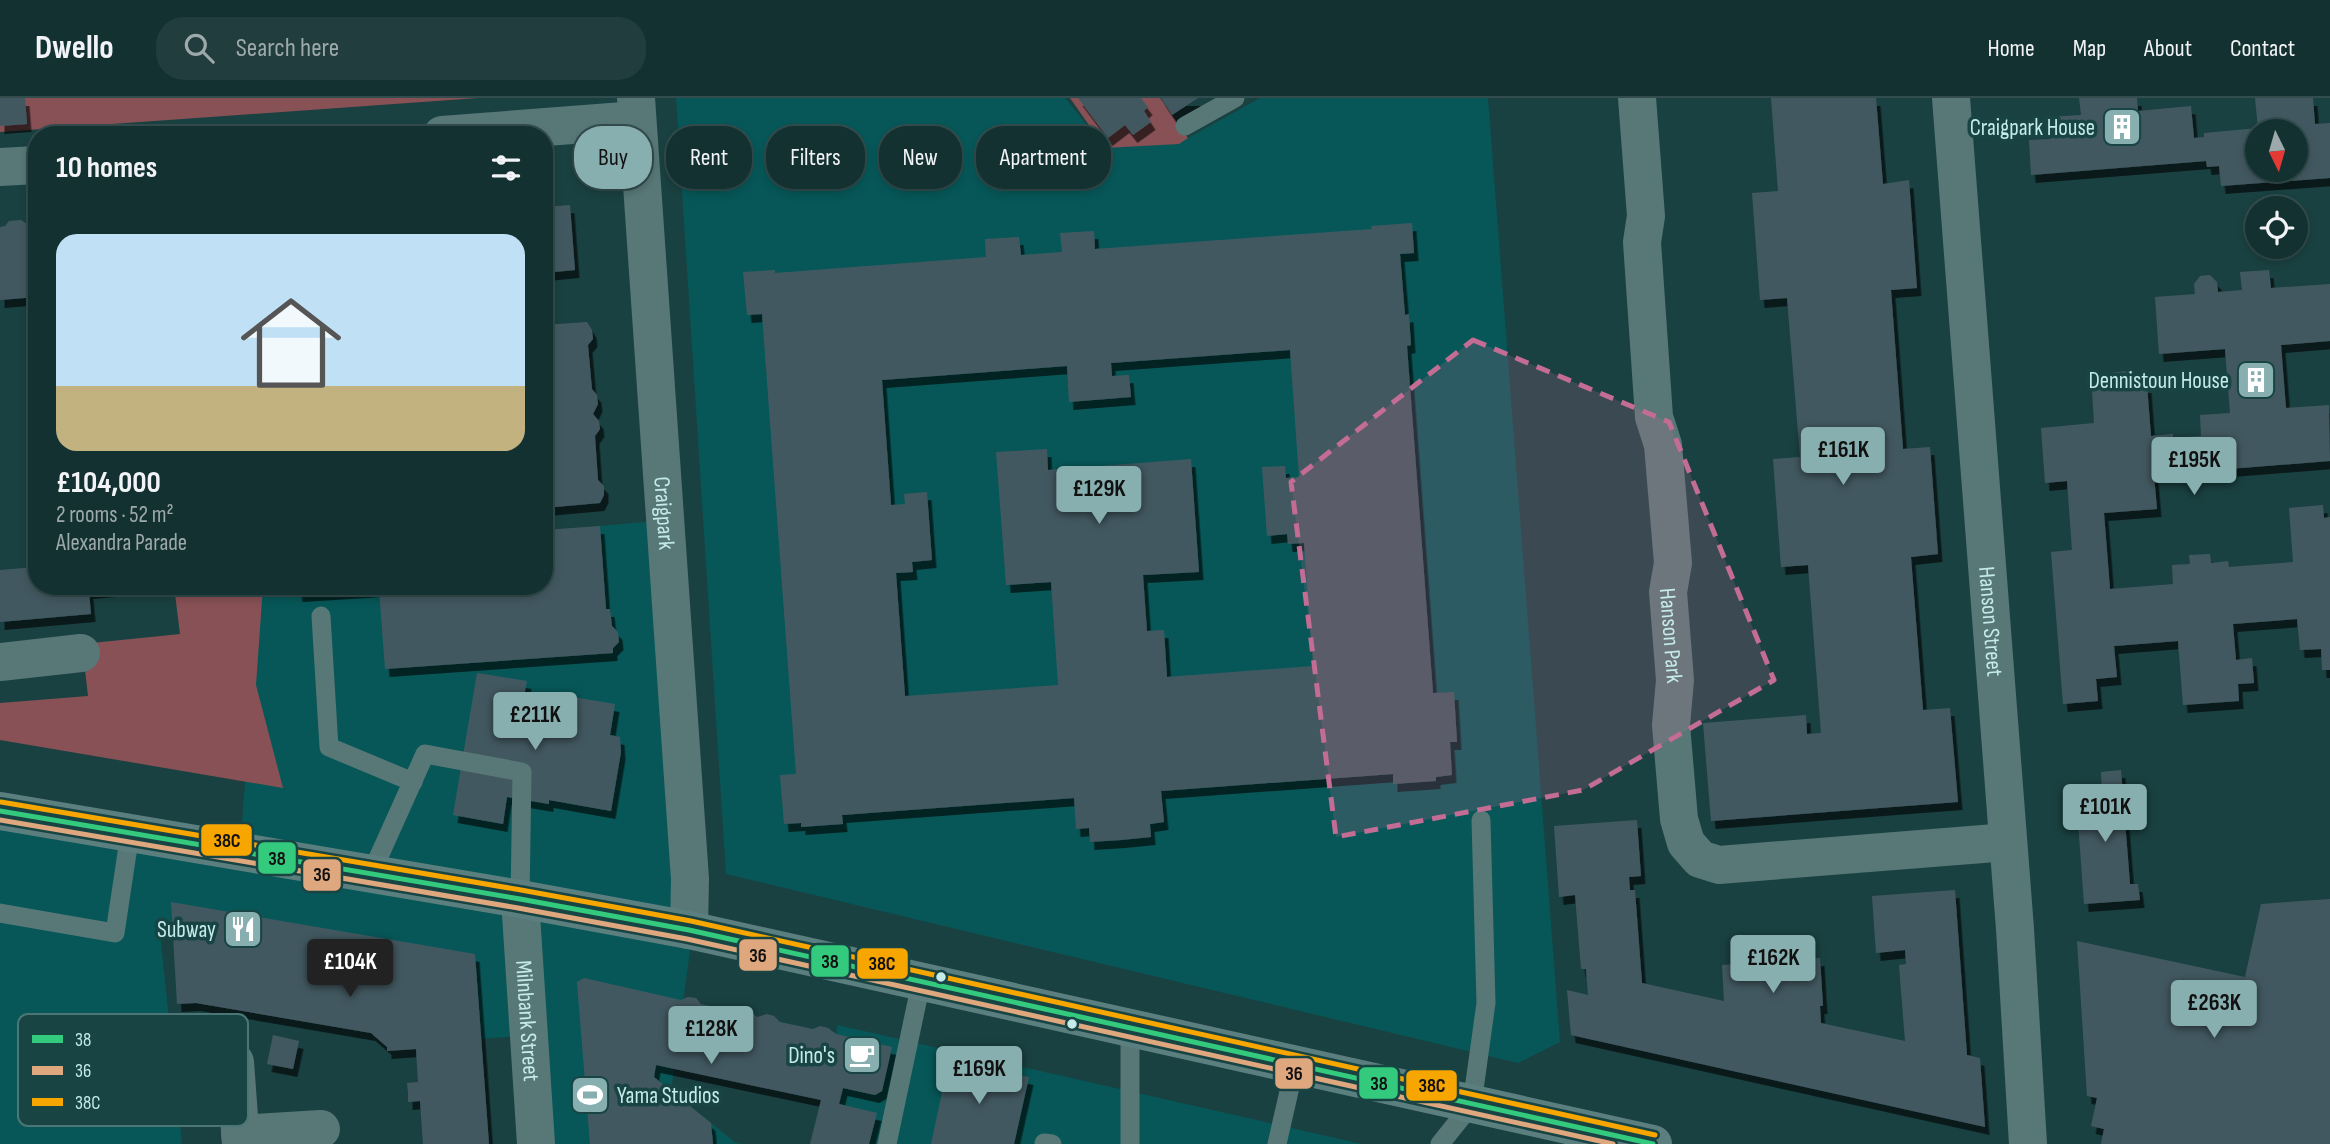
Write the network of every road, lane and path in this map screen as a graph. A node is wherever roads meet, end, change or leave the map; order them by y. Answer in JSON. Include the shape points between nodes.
{"nodes":[{"id":1,"x":1235,"y":98,"type":"edge"},
{"id":2,"x":1637,"y":98,"type":"edge"},
{"id":3,"x":1951,"y":98,"type":"edge"},
{"id":4,"x":637,"y":109,"type":"edge"},
{"id":5,"x":510,"y":126,"type":"edge"},
{"id":6,"x":1185,"y":126,"type":"dead end"},
{"id":7,"x":28,"y":165,"type":"edge"},
{"id":8,"x":0,"y":167,"type":"edge"},
{"id":9,"x":321,"y":617,"type":"dead end"},
{"id":10,"x":81,"y":653,"type":"dead end"},
{"id":11,"x":0,"y":662,"type":"edge"},
{"id":12,"x":413,"y":782,"type":"junction"},
{"id":13,"x":0,"y":811,"type":"edge"},
{"id":14,"x":1481,"y":820,"type":"dead end"},
{"id":15,"x":130,"y":833,"type":"junction"},
{"id":16,"x":2008,"y":842,"type":"junction"},
{"id":17,"x":371,"y":874,"type":"junction"},
{"id":18,"x":520,"y":899,"type":"junction"},
{"id":19,"x":0,"y":913,"type":"edge"},
{"id":20,"x":689,"y":930,"type":"junction"},
{"id":21,"x":921,"y":983,"type":"junction"},
{"id":22,"x":1130,"y":1029,"type":"junction"},
{"id":23,"x":1295,"y":1065,"type":"junction"},
{"id":24,"x":1472,"y":1104,"type":"junction"},
{"id":25,"x":321,"y":1129,"type":"dead end"},
{"id":26,"x":241,"y":1139,"type":"edge"},
{"id":27,"x":1604,"y":1139,"type":"edge"},
{"id":28,"x":536,"y":1144,"type":"edge"},
{"id":29,"x":887,"y":1144,"type":"edge"},
{"id":30,"x":1130,"y":1144,"type":"edge"},
{"id":31,"x":1278,"y":1144,"type":"edge"},
{"id":32,"x":1440,"y":1144,"type":"edge"},
{"id":33,"x":1653,"y":1144,"type":"edge"},
{"id":34,"x":2028,"y":1144,"type":"edge"}],
"edges":[{"from":1,"to":6,"type":"lane"},
{"from":2,"to":16,"type":"street","name":"Hanson Park","via":[[1654,417],[1663,445],[1673,563],[1668,592],[1675,680],[1671,725],[1679,819],[1686,843],[1700,859],[1719,864]]},
{"from":3,"to":16,"type":"street","name":"Hanson Street"},
{"from":4,"to":5,"type":"street"},
{"from":4,"to":20,"type":"street","name":"Craigpark","via":[[689,862]]},
{"from":7,"to":8,"type":"street"},
{"from":9,"to":12,"type":"lane","via":[[329,747]]},
{"from":10,"to":11,"type":"street"},
{"from":12,"to":17,"type":"lane"},
{"from":12,"to":18,"type":"lane","via":[[425,754],[522,772]]},
{"from":13,"to":15,"type":"main road"},
{"from":14,"to":24,"type":"lane","via":[[1486,1003]]},
{"from":15,"to":17,"type":"main road"},
{"from":15,"to":19,"type":"lane","via":[[115,933]]},
{"from":16,"to":34,"type":"street","name":"Hanson Street"},
{"from":17,"to":18,"type":"main road"},
{"from":18,"to":20,"type":"main road"},
{"from":18,"to":28,"type":"street","name":"Milnbank Street"},
{"from":20,"to":21,"type":"main road"},
{"from":21,"to":22,"type":"main road"},
{"from":21,"to":29,"type":"lane"},
{"from":22,"to":23,"type":"main road"},
{"from":22,"to":30,"type":"lane"},
{"from":23,"to":24,"type":"main road"},
{"from":23,"to":31,"type":"lane"},
{"from":24,"to":27,"type":"main road"},
{"from":24,"to":32,"type":"lane"},
{"from":25,"to":26,"type":"street"},
{"from":27,"to":33,"type":"main road"}]}
